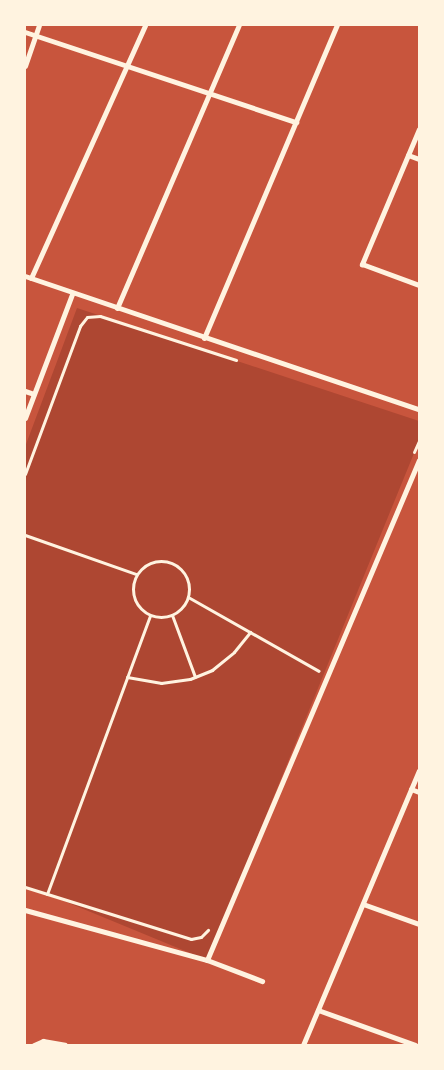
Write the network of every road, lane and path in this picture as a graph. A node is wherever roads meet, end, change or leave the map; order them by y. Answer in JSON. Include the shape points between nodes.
{"nodes":[{"id":1,"x":39,"y":25,"type":"edge"},
{"id":2,"x":145,"y":25,"type":"edge"},
{"id":3,"x":239,"y":25,"type":"edge"},
{"id":4,"x":337,"y":25,"type":"edge"},
{"id":5,"x":25,"y":32,"type":"edge"},
{"id":6,"x":36,"y":35,"type":"junction"},
{"id":7,"x":25,"y":66,"type":"edge"},
{"id":8,"x":129,"y":66,"type":"junction"},
{"id":9,"x":212,"y":94,"type":"junction"},
{"id":10,"x":296,"y":122,"type":"junction"},
{"id":11,"x":419,"y":129,"type":"edge"},
{"id":12,"x":408,"y":156,"type":"junction"},
{"id":13,"x":419,"y":159,"type":"edge"},
{"id":14,"x":25,"y":276,"type":"edge"},
{"id":15,"x":31,"y":278,"type":"junction"},
{"id":16,"x":419,"y":285,"type":"edge"},
{"id":17,"x":72,"y":294,"type":"junction"},
{"id":18,"x":117,"y":308,"type":"junction"},
{"id":19,"x":204,"y":338,"type":"junction"},
{"id":20,"x":243,"y":362,"type":"dead end"},
{"id":21,"x":25,"y":391,"type":"edge"},
{"id":22,"x":34,"y":394,"type":"junction"},
{"id":23,"x":419,"y":409,"type":"edge"},
{"id":24,"x":25,"y":418,"type":"edge"},
{"id":25,"x":419,"y":460,"type":"edge"},
{"id":26,"x":25,"y":474,"type":"edge"},
{"id":27,"x":25,"y":535,"type":"edge"},
{"id":28,"x":136,"y":574,"type":"junction"},
{"id":29,"x":188,"y":597,"type":"junction"},
{"id":30,"x":150,"y":615,"type":"junction"},
{"id":31,"x":172,"y":615,"type":"junction"},
{"id":32,"x":250,"y":632,"type":"junction"},
{"id":33,"x":320,"y":672,"type":"dead end"},
{"id":34,"x":195,"y":677,"type":"junction"},
{"id":35,"x":127,"y":678,"type":"junction"},
{"id":36,"x":419,"y":770,"type":"edge"},
{"id":37,"x":411,"y":789,"type":"junction"},
{"id":38,"x":419,"y":792,"type":"edge"},
{"id":39,"x":25,"y":888,"type":"edge"},
{"id":40,"x":47,"y":894,"type":"junction"},
{"id":41,"x":363,"y":904,"type":"junction"},
{"id":42,"x":25,"y":910,"type":"edge"},
{"id":43,"x":419,"y":924,"type":"edge"},
{"id":44,"x":211,"y":927,"type":"dead end"},
{"id":45,"x":207,"y":960,"type":"junction"},
{"id":46,"x":262,"y":981,"type":"dead end"},
{"id":47,"x":318,"y":1010,"type":"junction"},
{"id":48,"x":34,"y":1045,"type":"edge"},
{"id":49,"x":65,"y":1045,"type":"edge"},
{"id":50,"x":304,"y":1045,"type":"edge"},
{"id":51,"x":415,"y":1045,"type":"edge"}],
"edges":[{"from":1,"to":6,"type":"street"},
{"from":2,"to":8,"type":"street"},
{"from":3,"to":9,"type":"street"},
{"from":4,"to":10,"type":"street"},
{"from":5,"to":6,"type":"street"},
{"from":6,"to":7,"type":"street"},
{"from":6,"to":8,"type":"street"},
{"from":8,"to":9,"type":"street"},
{"from":8,"to":15,"type":"street"},
{"from":9,"to":10,"type":"street"},
{"from":9,"to":18,"type":"street"},
{"from":10,"to":19,"type":"street"},
{"from":11,"to":12,"type":"street"},
{"from":12,"to":13,"type":"street"},
{"from":12,"to":16,"type":"street","via":[[362,264]]},
{"from":14,"to":15,"type":"street"},
{"from":15,"to":17,"type":"street"},
{"from":17,"to":18,"type":"street"},
{"from":17,"to":22,"type":"street"},
{"from":18,"to":19,"type":"street"},
{"from":19,"to":23,"type":"street"},
{"from":20,"to":26,"type":"path","via":[[100,316],[87,317],[80,326]]},
{"from":21,"to":22,"type":"street"},
{"from":22,"to":24,"type":"street"},
{"from":25,"to":45,"type":"street"},
{"from":27,"to":28,"type":"path"},
{"from":28,"to":29,"type":"path","via":[[150,562],[168,561],[183,571],[188,579]]},
{"from":28,"to":30,"type":"path","via":[[133,583],[136,602]]},
{"from":29,"to":31,"type":"path","via":[[185,605]]},
{"from":29,"to":32,"type":"path"},
{"from":30,"to":31,"type":"path"},
{"from":30,"to":35,"type":"path"},
{"from":31,"to":34,"type":"path"},
{"from":32,"to":33,"type":"path"},
{"from":32,"to":34,"type":"path","via":[[234,652],[212,670]]},
{"from":34,"to":35,"type":"path","via":[[161,683]]},
{"from":35,"to":40,"type":"path"},
{"from":36,"to":37,"type":"street"},
{"from":37,"to":38,"type":"street"},
{"from":37,"to":41,"type":"street"},
{"from":39,"to":40,"type":"path"},
{"from":40,"to":44,"type":"path","via":[[192,939],[201,937]]},
{"from":41,"to":43,"type":"street"},
{"from":41,"to":47,"type":"street"},
{"from":42,"to":45,"type":"street"},
{"from":45,"to":46,"type":"street"},
{"from":47,"to":50,"type":"street"},
{"from":47,"to":51,"type":"street"},
{"from":48,"to":49,"type":"street","via":[[43,1041]]}]}
